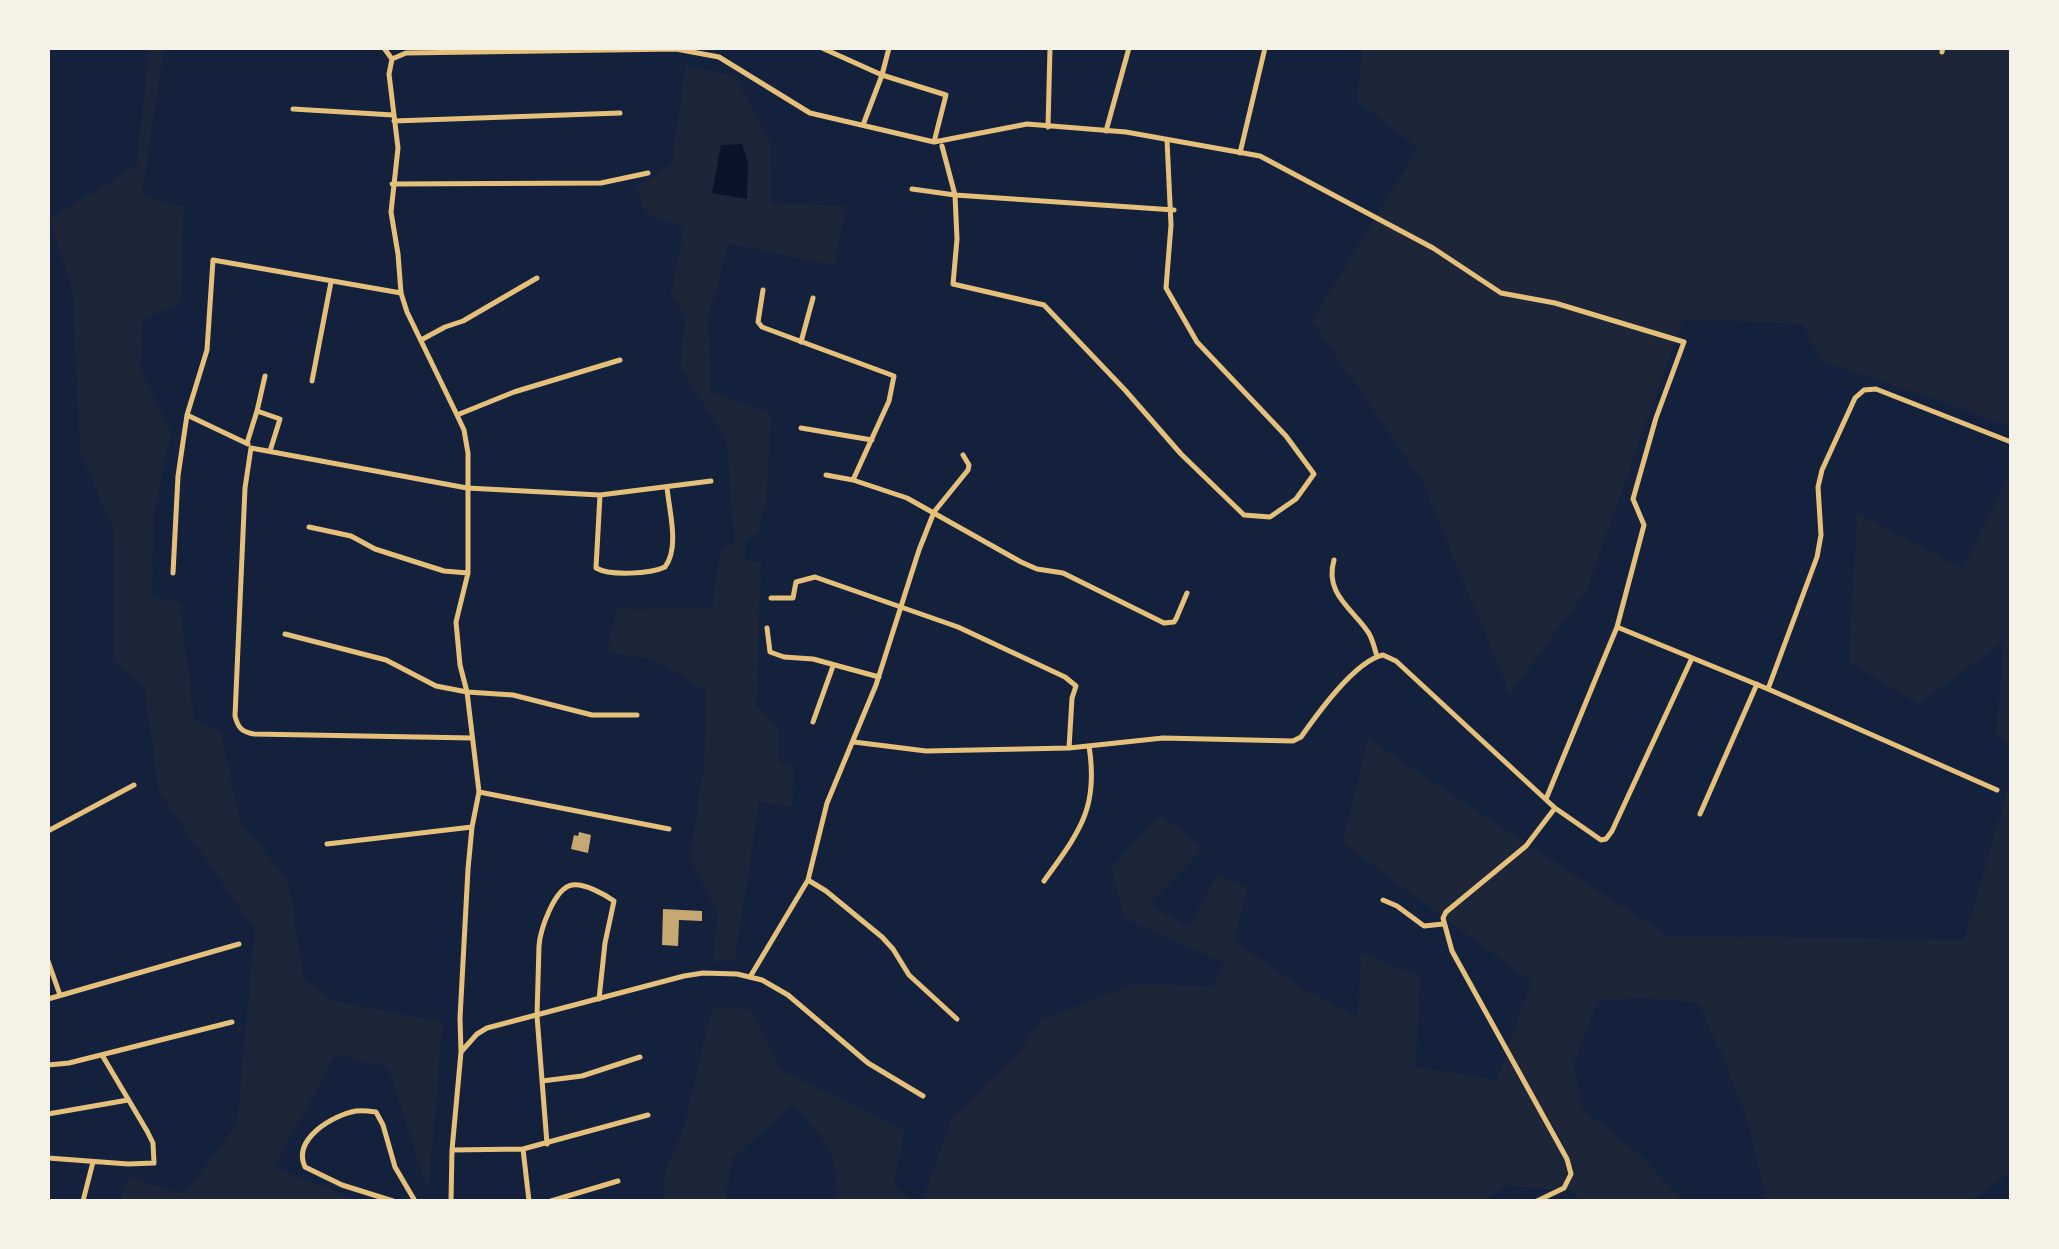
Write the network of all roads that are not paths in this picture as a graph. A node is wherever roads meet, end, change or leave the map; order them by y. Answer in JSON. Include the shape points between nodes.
{"nodes":[{"id":1,"x":384,"y":48,"type":"edge"},
{"id":2,"x":822,"y":48,"type":"edge"},
{"id":3,"x":889,"y":48,"type":"edge"},
{"id":4,"x":1050,"y":48,"type":"edge"},
{"id":5,"x":1129,"y":48,"type":"edge"},
{"id":6,"x":1265,"y":48,"type":"edge"},
{"id":7,"x":406,"y":50,"type":"edge"},
{"id":8,"x":480,"y":50,"type":"edge"},
{"id":9,"x":392,"y":59,"type":"junction"},
{"id":10,"x":882,"y":75,"type":"junction"},
{"id":11,"x":293,"y":109,"type":"dead end"},
{"id":12,"x":620,"y":113,"type":"dead end"},
{"id":13,"x":394,"y":118,"type":"junction"},
{"id":14,"x":863,"y":125,"type":"junction"},
{"id":15,"x":1048,"y":127,"type":"junction"},
{"id":16,"x":1106,"y":131,"type":"junction"},
{"id":17,"x":1167,"y":140,"type":"junction"},
{"id":18,"x":934,"y":142,"type":"junction"},
{"id":19,"x":942,"y":146,"type":"dead end"},
{"id":20,"x":1240,"y":153,"type":"junction"},
{"id":21,"x":648,"y":173,"type":"dead end"},
{"id":22,"x":392,"y":184,"type":"junction"},
{"id":23,"x":912,"y":189,"type":"dead end"},
{"id":24,"x":955,"y":195,"type":"junction"},
{"id":25,"x":1172,"y":210,"type":"junction"},
{"id":26,"x":537,"y":278,"type":"dead end"},
{"id":27,"x":331,"y":282,"type":"junction"},
{"id":28,"x":763,"y":290,"type":"dead end"},
{"id":29,"x":401,"y":293,"type":"junction"},
{"id":30,"x":813,"y":298,"type":"dead end"},
{"id":31,"x":421,"y":340,"type":"junction"},
{"id":32,"x":801,"y":342,"type":"junction"},
{"id":33,"x":620,"y":360,"type":"dead end"},
{"id":34,"x":265,"y":376,"type":"dead end"},
{"id":35,"x":312,"y":381,"type":"dead end"},
{"id":36,"x":257,"y":411,"type":"junction"},
{"id":37,"x":187,"y":415,"type":"junction"},
{"id":38,"x":457,"y":415,"type":"junction"},
{"id":39,"x":801,"y":428,"type":"dead end"},
{"id":40,"x":872,"y":440,"type":"junction"},
{"id":41,"x":2011,"y":442,"type":"edge"},
{"id":42,"x":247,"y":443,"type":"junction"},
{"id":43,"x":254,"y":447,"type":"junction"},
{"id":44,"x":270,"y":451,"type":"junction"},
{"id":45,"x":963,"y":455,"type":"dead end"},
{"id":46,"x":826,"y":475,"type":"dead end"},
{"id":47,"x":853,"y":480,"type":"junction"},
{"id":48,"x":711,"y":481,"type":"dead end"},
{"id":49,"x":667,"y":487,"type":"junction"},
{"id":50,"x":467,"y":488,"type":"junction"},
{"id":51,"x":600,"y":495,"type":"junction"},
{"id":52,"x":934,"y":512,"type":"junction"},
{"id":53,"x":309,"y":527,"type":"dead end"},
{"id":54,"x":1334,"y":560,"type":"dead end"},
{"id":55,"x":173,"y":573,"type":"dead end"},
{"id":56,"x":468,"y":573,"type":"junction"},
{"id":57,"x":1187,"y":593,"type":"dead end"},
{"id":58,"x":771,"y":598,"type":"dead end"},
{"id":59,"x":900,"y":605,"type":"junction"},
{"id":60,"x":1617,"y":627,"type":"junction"},
{"id":61,"x":767,"y":628,"type":"dead end"},
{"id":62,"x":285,"y":634,"type":"dead end"},
{"id":63,"x":1377,"y":656,"type":"junction"},
{"id":64,"x":1692,"y":658,"type":"junction"},
{"id":65,"x":833,"y":666,"type":"junction"},
{"id":66,"x":879,"y":677,"type":"junction"},
{"id":67,"x":1757,"y":684,"type":"junction"},
{"id":68,"x":1768,"y":689,"type":"junction"},
{"id":69,"x":467,"y":692,"type":"junction"},
{"id":70,"x":637,"y":715,"type":"dead end"},
{"id":71,"x":813,"y":722,"type":"dead end"},
{"id":72,"x":472,"y":738,"type":"junction"},
{"id":73,"x":854,"y":742,"type":"junction"},
{"id":74,"x":1089,"y":746,"type":"junction"},
{"id":75,"x":1069,"y":748,"type":"junction"},
{"id":76,"x":134,"y":785,"type":"dead end"},
{"id":77,"x":1997,"y":790,"type":"dead end"},
{"id":78,"x":479,"y":792,"type":"junction"},
{"id":79,"x":1546,"y":799,"type":"junction"},
{"id":80,"x":1555,"y":808,"type":"junction"},
{"id":81,"x":1700,"y":814,"type":"dead end"},
{"id":82,"x":472,"y":827,"type":"junction"},
{"id":83,"x":669,"y":829,"type":"dead end"},
{"id":84,"x":48,"y":831,"type":"edge"},
{"id":85,"x":327,"y":844,"type":"dead end"},
{"id":86,"x":808,"y":880,"type":"junction"},
{"id":87,"x":1044,"y":881,"type":"dead end"},
{"id":88,"x":1383,"y":900,"type":"dead end"},
{"id":89,"x":1443,"y":924,"type":"junction"},
{"id":90,"x":239,"y":944,"type":"dead end"},
{"id":91,"x":48,"y":961,"type":"edge"},
{"id":92,"x":750,"y":977,"type":"junction"},
{"id":93,"x":60,"y":995,"type":"junction"},
{"id":94,"x":48,"y":999,"type":"edge"},
{"id":95,"x":599,"y":999,"type":"junction"},
{"id":96,"x":537,"y":1016,"type":"junction"},
{"id":97,"x":957,"y":1019,"type":"dead end"},
{"id":98,"x":232,"y":1022,"type":"dead end"},
{"id":99,"x":461,"y":1052,"type":"junction"},
{"id":100,"x":102,"y":1055,"type":"junction"},
{"id":101,"x":640,"y":1057,"type":"dead end"},
{"id":102,"x":48,"y":1065,"type":"edge"},
{"id":103,"x":542,"y":1081,"type":"junction"},
{"id":104,"x":923,"y":1096,"type":"dead end"},
{"id":105,"x":128,"y":1100,"type":"junction"},
{"id":106,"x":48,"y":1114,"type":"edge"},
{"id":107,"x":648,"y":1115,"type":"dead end"},
{"id":108,"x":547,"y":1144,"type":"junction"},
{"id":109,"x":523,"y":1149,"type":"junction"},
{"id":110,"x":452,"y":1150,"type":"junction"},
{"id":111,"x":48,"y":1158,"type":"edge"},
{"id":112,"x":93,"y":1162,"type":"junction"},
{"id":113,"x":618,"y":1181,"type":"dead end"},
{"id":114,"x":83,"y":1201,"type":"edge"},
{"id":115,"x":393,"y":1201,"type":"edge"},
{"id":116,"x":415,"y":1201,"type":"edge"},
{"id":117,"x":451,"y":1201,"type":"edge"},
{"id":118,"x":529,"y":1201,"type":"edge"},
{"id":119,"x":551,"y":1201,"type":"edge"},
{"id":120,"x":1537,"y":1201,"type":"edge"}],
"edges":[{"from":1,"to":9,"type":"street"},
{"from":2,"to":10,"type":"street"},
{"from":3,"to":10,"type":"street"},
{"from":4,"to":15,"type":"street"},
{"from":5,"to":16,"type":"street"},
{"from":6,"to":20,"type":"street"},
{"from":7,"to":8,"type":"street"},
{"from":7,"to":9,"type":"street"},
{"from":8,"to":14,"type":"street","via":[[676,49],[719,57],[810,113]]},
{"from":9,"to":13,"type":"street"},
{"from":10,"to":14,"type":"street"},
{"from":10,"to":18,"type":"street","via":[[946,95]]},
{"from":11,"to":13,"type":"street"},
{"from":12,"to":13,"type":"street"},
{"from":13,"to":22,"type":"street","via":[[398,148]]},
{"from":14,"to":18,"type":"street"},
{"from":15,"to":16,"type":"street"},
{"from":15,"to":18,"type":"street","via":[[1027,124]]},
{"from":16,"to":17,"type":"street"},
{"from":17,"to":20,"type":"street"},
{"from":17,"to":25,"type":"street"},
{"from":19,"to":24,"type":"street"},
{"from":20,"to":60,"type":"street","via":[[1260,156],[1433,248],[1501,293],[1555,303],[1684,342],[1633,499],[1644,525]]},
{"from":21,"to":22,"type":"street","via":[[601,183]]},
{"from":22,"to":29,"type":"street"},
{"from":23,"to":24,"type":"street"},
{"from":24,"to":25,"type":"street"},
{"from":24,"to":25,"type":"street","via":[[953,284],[1044,305],[1244,515],[1270,517],[1296,499],[1314,474],[1286,436],[1197,342],[1166,288]]},
{"from":26,"to":31,"type":"street"},
{"from":27,"to":29,"type":"street"},
{"from":27,"to":35,"type":"street"},
{"from":27,"to":37,"type":"street","via":[[213,260],[207,350]]},
{"from":28,"to":32,"type":"street","via":[[759,325]]},
{"from":29,"to":31,"type":"street"},
{"from":30,"to":32,"type":"street"},
{"from":31,"to":38,"type":"street"},
{"from":32,"to":40,"type":"street","via":[[894,376]]},
{"from":33,"to":38,"type":"street"},
{"from":34,"to":36,"type":"street"},
{"from":36,"to":42,"type":"street"},
{"from":36,"to":44,"type":"street","via":[[280,419]]},
{"from":37,"to":42,"type":"street"},
{"from":37,"to":55,"type":"street"},
{"from":38,"to":50,"type":"street","via":[[467,444]]},
{"from":39,"to":40,"type":"street"},
{"from":40,"to":47,"type":"street"},
{"from":41,"to":68,"type":"street","via":[[1876,389],[1855,398],[1822,470],[1817,557]]},
{"from":42,"to":43,"type":"street"},
{"from":43,"to":44,"type":"street"},
{"from":43,"to":72,"type":"street","via":[[248,450],[245,488],[237,726],[254,734]]},
{"from":44,"to":50,"type":"street"},
{"from":45,"to":52,"type":"street","via":[[969,465],[966,474]]},
{"from":46,"to":47,"type":"street"},
{"from":47,"to":52,"type":"street"},
{"from":48,"to":49,"type":"street"},
{"from":49,"to":51,"type":"street"},
{"from":49,"to":51,"type":"street","via":[[671,555],[665,567],[652,572],[596,568]]},
{"from":50,"to":51,"type":"street"},
{"from":50,"to":56,"type":"street"},
{"from":52,"to":57,"type":"street","via":[[1021,562],[1063,573],[1164,623],[1174,622]]},
{"from":52,"to":59,"type":"street"},
{"from":53,"to":56,"type":"street","via":[[351,536],[444,571]]},
{"from":54,"to":63,"type":"street","via":[[1332,581],[1368,631]]},
{"from":56,"to":69,"type":"street","via":[[456,622]]},
{"from":58,"to":59,"type":"street","via":[[793,598],[796,582],[815,577]]},
{"from":59,"to":66,"type":"street"},
{"from":59,"to":75,"type":"street","via":[[1075,683]]},
{"from":60,"to":64,"type":"street"},
{"from":60,"to":79,"type":"street"},
{"from":61,"to":65,"type":"street","via":[[770,652]]},
{"from":62,"to":69,"type":"street","via":[[386,660],[436,686]]},
{"from":63,"to":74,"type":"street","via":[[1337,691],[1298,740],[1163,738]]},
{"from":63,"to":79,"type":"street","via":[[1396,661]]},
{"from":64,"to":67,"type":"street"},
{"from":64,"to":80,"type":"street","via":[[1606,839]]},
{"from":65,"to":66,"type":"street"},
{"from":65,"to":71,"type":"street"},
{"from":66,"to":73,"type":"street"},
{"from":67,"to":68,"type":"street"},
{"from":67,"to":81,"type":"street"},
{"from":68,"to":77,"type":"street"},
{"from":69,"to":70,"type":"street","via":[[513,695],[592,715]]},
{"from":69,"to":72,"type":"street"},
{"from":72,"to":78,"type":"street"},
{"from":73,"to":75,"type":"street","via":[[926,751]]},
{"from":73,"to":86,"type":"street","via":[[827,803]]},
{"from":74,"to":75,"type":"street"},
{"from":74,"to":87,"type":"street","via":[[1091,801]]},
{"from":76,"to":84,"type":"street"},
{"from":78,"to":82,"type":"street"},
{"from":78,"to":83,"type":"street"},
{"from":79,"to":80,"type":"street"},
{"from":80,"to":89,"type":"street","via":[[1526,846],[1446,912]]},
{"from":82,"to":85,"type":"street"},
{"from":82,"to":99,"type":"street"},
{"from":86,"to":92,"type":"street"},
{"from":86,"to":97,"type":"street","via":[[882,937],[909,975]]},
{"from":88,"to":89,"type":"street","via":[[1424,926]]},
{"from":89,"to":120,"type":"street","via":[[1452,951],[1567,1159],[1571,1174],[1564,1188]]},
{"from":90,"to":93,"type":"street"},
{"from":91,"to":93,"type":"street"},
{"from":92,"to":95,"type":"street","via":[[703,973]]},
{"from":92,"to":104,"type":"street","via":[[788,995],[868,1063]]},
{"from":93,"to":94,"type":"street"},
{"from":95,"to":96,"type":"street"},
{"from":95,"to":96,"type":"street","via":[[614,901],[571,885],[559,895],[540,935]]},
{"from":96,"to":99,"type":"street","via":[[487,1028]]},
{"from":96,"to":103,"type":"street"},
{"from":98,"to":100,"type":"street"},
{"from":99,"to":110,"type":"street"},
{"from":100,"to":102,"type":"street"},
{"from":100,"to":105,"type":"street"},
{"from":101,"to":103,"type":"street","via":[[582,1076]]},
{"from":103,"to":108,"type":"street"},
{"from":105,"to":106,"type":"street"},
{"from":105,"to":112,"type":"street","via":[[153,1143],[154,1163]]},
{"from":107,"to":108,"type":"street"},
{"from":108,"to":109,"type":"street"},
{"from":109,"to":110,"type":"street"},
{"from":109,"to":118,"type":"street"},
{"from":110,"to":117,"type":"street"},
{"from":111,"to":112,"type":"street"},
{"from":112,"to":114,"type":"street"},
{"from":113,"to":119,"type":"street"},
{"from":115,"to":116,"type":"street","via":[[305,1167],[304,1145],[317,1129],[339,1116],[376,1112],[395,1167]]}]}
